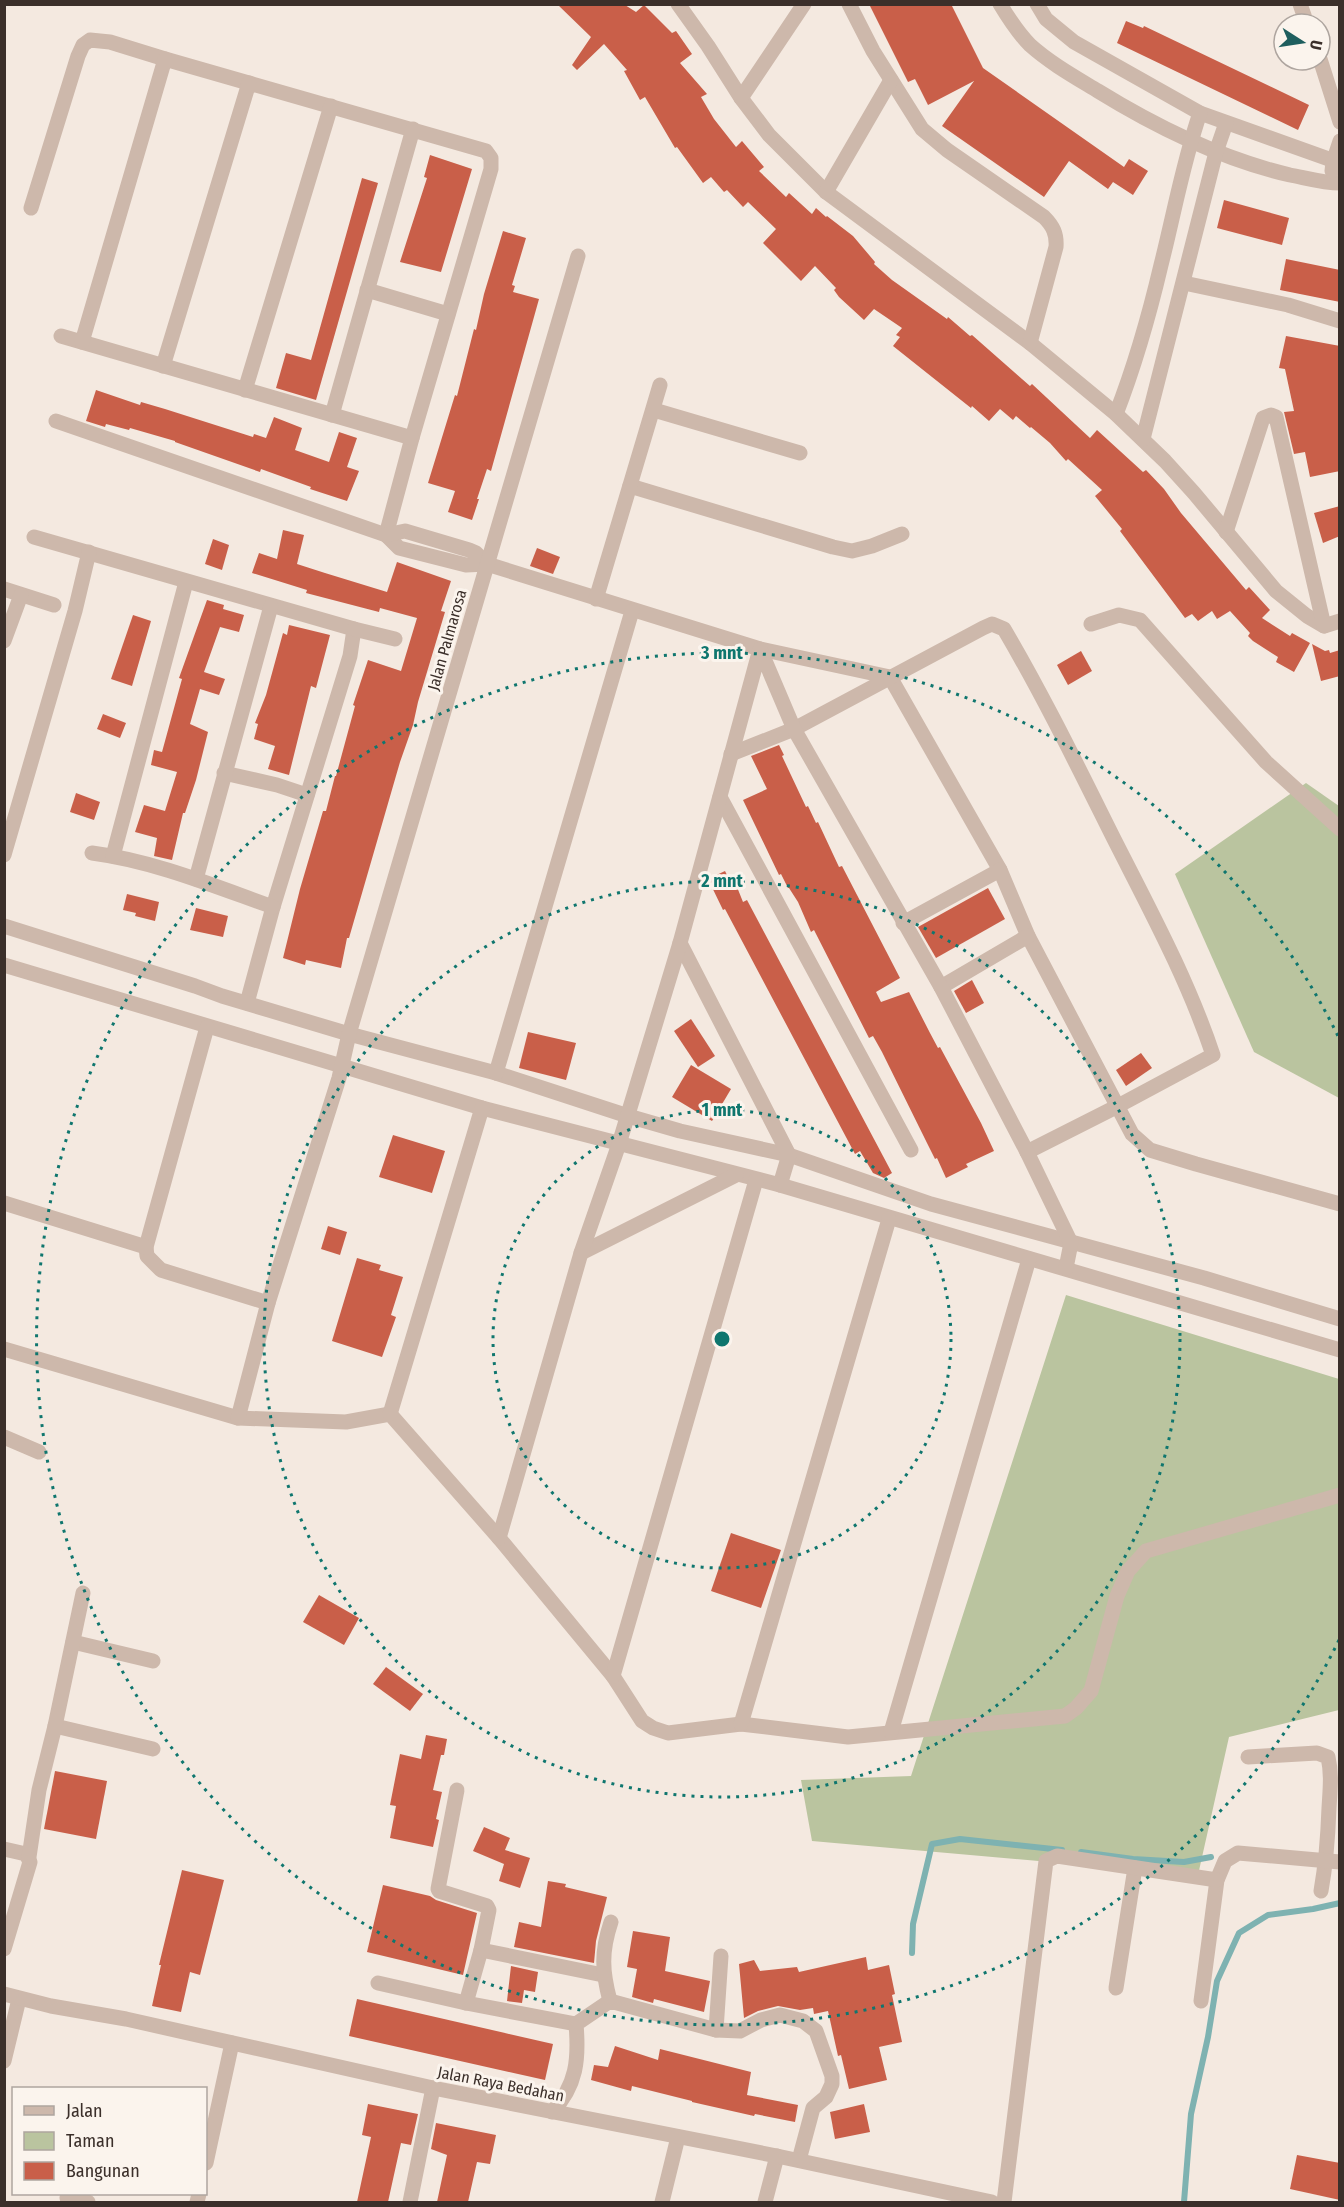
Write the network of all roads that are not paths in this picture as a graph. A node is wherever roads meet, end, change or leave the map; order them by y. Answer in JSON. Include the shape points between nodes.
{"nodes":[{"id":1,"x":678,"y":4,"type":"edge"},
{"id":2,"x":804,"y":4,"type":"edge"},
{"id":3,"x":849,"y":4,"type":"edge"},
{"id":4,"x":1000,"y":4,"type":"edge"},
{"id":5,"x":1036,"y":4,"type":"edge"},
{"id":6,"x":165,"y":59,"type":"junction"},
{"id":7,"x":1324,"y":72,"type":"edge"},
{"id":8,"x":891,"y":80,"type":"junction"},
{"id":9,"x":249,"y":83,"type":"junction"},
{"id":10,"x":741,"y":98,"type":"junction"},
{"id":11,"x":331,"y":105,"type":"junction"},
{"id":12,"x":1200,"y":113,"type":"junction"},
{"id":13,"x":1340,"y":122,"type":"edge"},
{"id":14,"x":1226,"y":123,"type":"junction"},
{"id":15,"x":413,"y":129,"type":"junction"},
{"id":16,"x":1340,"y":141,"type":"edge"},
{"id":17,"x":1190,"y":142,"type":"junction"},
{"id":18,"x":1216,"y":152,"type":"junction"},
{"id":19,"x":1336,"y":162,"type":"edge"},
{"id":20,"x":1336,"y":183,"type":"edge"},
{"id":21,"x":826,"y":192,"type":"junction"},
{"id":22,"x":31,"y":208,"type":"dead end"},
{"id":23,"x":578,"y":256,"type":"dead end"},
{"id":24,"x":1184,"y":283,"type":"junction"},
{"id":25,"x":367,"y":290,"type":"junction"},
{"id":26,"x":448,"y":314,"type":"junction"},
{"id":27,"x":1340,"y":321,"type":"edge"},
{"id":28,"x":61,"y":336,"type":"dead end"},
{"id":29,"x":82,"y":342,"type":"junction"},
{"id":30,"x":1030,"y":343,"type":"junction"},
{"id":31,"x":163,"y":366,"type":"junction"},
{"id":32,"x":660,"y":385,"type":"dead end"},
{"id":33,"x":245,"y":390,"type":"junction"},
{"id":34,"x":654,"y":410,"type":"junction"},
{"id":35,"x":1116,"y":414,"type":"junction"},
{"id":36,"x":332,"y":415,"type":"junction"},
{"id":37,"x":56,"y":421,"type":"dead end"},
{"id":38,"x":412,"y":438,"type":"junction"},
{"id":39,"x":1143,"y":439,"type":"junction"},
{"id":40,"x":800,"y":453,"type":"dead end"},
{"id":41,"x":630,"y":486,"type":"junction"},
{"id":42,"x":1226,"y":532,"type":"junction"},
{"id":43,"x":902,"y":534,"type":"dead end"},
{"id":44,"x":386,"y":535,"type":"junction"},
{"id":45,"x":34,"y":537,"type":"dead end"},
{"id":46,"x":88,"y":552,"type":"junction"},
{"id":47,"x":487,"y":564,"type":"junction"},
{"id":48,"x":186,"y":582,"type":"junction"},
{"id":49,"x":4,"y":589,"type":"edge"},
{"id":50,"x":21,"y":595,"type":"junction"},
{"id":51,"x":596,"y":599,"type":"junction"},
{"id":52,"x":54,"y":606,"type":"dead end"},
{"id":53,"x":271,"y":606,"type":"junction"},
{"id":54,"x":632,"y":611,"type":"junction"},
{"id":55,"x":1340,"y":621,"type":"edge"},
{"id":56,"x":1091,"y":624,"type":"dead end"},
{"id":57,"x":1324,"y":626,"type":"junction"},
{"id":58,"x":354,"y":629,"type":"junction"},
{"id":59,"x":395,"y":639,"type":"dead end"},
{"id":60,"x":4,"y":641,"type":"edge"},
{"id":61,"x":760,"y":649,"type":"junction"},
{"id":62,"x":890,"y":677,"type":"junction"},
{"id":63,"x":794,"y":729,"type":"junction"},
{"id":64,"x":731,"y":754,"type":"junction"},
{"id":65,"x":224,"y":773,"type":"junction"},
{"id":66,"x":307,"y":795,"type":"junction"},
{"id":67,"x":720,"y":797,"type":"junction"},
{"id":68,"x":1340,"y":829,"type":"edge"},
{"id":69,"x":92,"y":853,"type":"dead end"},
{"id":70,"x":4,"y":855,"type":"edge"},
{"id":71,"x":113,"y":856,"type":"junction"},
{"id":72,"x":1000,"y":870,"type":"junction"},
{"id":73,"x":196,"y":879,"type":"junction"},
{"id":74,"x":273,"y":907,"type":"junction"},
{"id":75,"x":903,"y":923,"type":"junction"},
{"id":76,"x":4,"y":926,"type":"edge"},
{"id":77,"x":1028,"y":936,"type":"junction"},
{"id":78,"x":680,"y":943,"type":"junction"},
{"id":79,"x":4,"y":965,"type":"edge"},
{"id":80,"x":941,"y":987,"type":"junction"},
{"id":81,"x":247,"y":1003,"type":"junction"},
{"id":82,"x":207,"y":1027,"type":"junction"},
{"id":83,"x":350,"y":1034,"type":"junction"},
{"id":84,"x":342,"y":1066,"type":"junction"},
{"id":85,"x":496,"y":1073,"type":"junction"},
{"id":86,"x":1116,"y":1107,"type":"junction"},
{"id":87,"x":482,"y":1108,"type":"junction"},
{"id":88,"x":628,"y":1116,"type":"junction"},
{"id":89,"x":619,"y":1144,"type":"junction"},
{"id":90,"x":911,"y":1150,"type":"dead end"},
{"id":91,"x":1028,"y":1152,"type":"junction"},
{"id":92,"x":789,"y":1155,"type":"junction"},
{"id":93,"x":736,"y":1175,"type":"junction"},
{"id":94,"x":756,"y":1180,"type":"junction"},
{"id":95,"x":780,"y":1185,"type":"junction"},
{"id":96,"x":4,"y":1203,"type":"edge"},
{"id":97,"x":1340,"y":1204,"type":"edge"},
{"id":98,"x":889,"y":1219,"type":"junction"},
{"id":99,"x":1071,"y":1243,"type":"junction"},
{"id":100,"x":147,"y":1247,"type":"junction"},
{"id":101,"x":581,"y":1253,"type":"junction"},
{"id":102,"x":1029,"y":1259,"type":"junction"},
{"id":103,"x":1066,"y":1268,"type":"junction"},
{"id":104,"x":268,"y":1303,"type":"junction"},
{"id":105,"x":1340,"y":1319,"type":"edge"},
{"id":106,"x":4,"y":1349,"type":"edge"},
{"id":107,"x":1340,"y":1350,"type":"edge"},
{"id":108,"x":390,"y":1414,"type":"junction"},
{"id":109,"x":238,"y":1418,"type":"junction"},
{"id":110,"x":4,"y":1437,"type":"edge"},
{"id":111,"x":39,"y":1452,"type":"dead end"},
{"id":112,"x":1340,"y":1495,"type":"edge"},
{"id":113,"x":499,"y":1538,"type":"junction"},
{"id":114,"x":83,"y":1593,"type":"dead end"},
{"id":115,"x":73,"y":1642,"type":"junction"},
{"id":116,"x":153,"y":1661,"type":"dead end"},
{"id":117,"x":613,"y":1676,"type":"junction"},
{"id":118,"x":741,"y":1724,"type":"junction"},
{"id":119,"x":55,"y":1726,"type":"junction"},
{"id":120,"x":891,"y":1732,"type":"junction"},
{"id":121,"x":153,"y":1749,"type":"dead end"},
{"id":122,"x":1248,"y":1757,"type":"dead end"},
{"id":123,"x":457,"y":1790,"type":"dead end"},
{"id":124,"x":4,"y":1850,"type":"edge"},
{"id":125,"x":29,"y":1857,"type":"junction"},
{"id":126,"x":1333,"y":1860,"type":"edge"},
{"id":127,"x":1135,"y":1868,"type":"junction"},
{"id":128,"x":1217,"y":1880,"type":"junction"},
{"id":129,"x":1321,"y":1891,"type":"dead end"},
{"id":130,"x":611,"y":1922,"type":"dead end"},
{"id":131,"x":4,"y":1949,"type":"edge"},
{"id":132,"x":481,"y":1950,"type":"junction"},
{"id":133,"x":721,"y":1956,"type":"dead end"},
{"id":134,"x":603,"y":1975,"type":"junction"},
{"id":135,"x":378,"y":1983,"type":"dead end"},
{"id":136,"x":1116,"y":1988,"type":"dead end"},
{"id":137,"x":12,"y":1996,"type":"edge"},
{"id":138,"x":610,"y":2001,"type":"junction"},
{"id":139,"x":1201,"y":2001,"type":"dead end"},
{"id":140,"x":466,"y":2003,"type":"junction"},
{"id":141,"x":576,"y":2024,"type":"junction"},
{"id":142,"x":716,"y":2030,"type":"junction"},
{"id":143,"x":232,"y":2043,"type":"junction"},
{"id":144,"x":4,"y":2061,"type":"edge"},
{"id":145,"x":433,"y":2088,"type":"junction"},
{"id":146,"x":552,"y":2112,"type":"junction"},
{"id":147,"x":678,"y":2137,"type":"junction"},
{"id":148,"x":777,"y":2156,"type":"junction"},
{"id":149,"x":207,"y":2158,"type":"edge"},
{"id":150,"x":799,"y":2160,"type":"junction"},
{"id":151,"x":68,"y":2198,"type":"dead end"},
{"id":152,"x":88,"y":2202,"type":"edge"},
{"id":153,"x":410,"y":2202,"type":"edge"},
{"id":154,"x":662,"y":2202,"type":"edge"},
{"id":155,"x":765,"y":2202,"type":"edge"},
{"id":156,"x":992,"y":2202,"type":"edge"},
{"id":157,"x":1004,"y":2202,"type":"edge"}],
"edges":[{"from":1,"to":10,"type":"street"},
{"from":2,"to":10,"type":"street"},
{"from":3,"to":8,"type":"street"},
{"from":4,"to":17,"type":"street","via":[[1019,33],[1050,60],[1134,113]]},
{"from":5,"to":12,"type":"street","via":[[1046,19],[1074,42]]},
{"from":6,"to":9,"type":"street"},
{"from":6,"to":22,"type":"street","via":[[110,42],[90,40],[83,45]]},
{"from":6,"to":29,"type":"street"},
{"from":7,"to":13,"type":"street"},
{"from":8,"to":21,"type":"street"},
{"from":8,"to":30,"type":"street","via":[[929,135],[1053,227],[1056,247]]},
{"from":9,"to":11,"type":"street"},
{"from":9,"to":31,"type":"street"},
{"from":10,"to":21,"type":"street","via":[[770,135]]},
{"from":11,"to":15,"type":"street"},
{"from":11,"to":33,"type":"street"},
{"from":12,"to":14,"type":"street"},
{"from":12,"to":17,"type":"street"},
{"from":14,"to":18,"type":"street"},
{"from":14,"to":19,"type":"street"},
{"from":15,"to":25,"type":"street"},
{"from":15,"to":26,"type":"street","via":[[481,149],[491,158]]},
{"from":16,"to":19,"type":"street"},
{"from":17,"to":18,"type":"street"},
{"from":17,"to":35,"type":"street","via":[[1135,364]]},
{"from":18,"to":20,"type":"street","via":[[1272,171]]},
{"from":18,"to":24,"type":"street"},
{"from":19,"to":20,"type":"street"},
{"from":21,"to":30,"type":"street"},
{"from":23,"to":47,"type":"street","name":"Jalan Palmarosa"},
{"from":24,"to":27,"type":"street","via":[[1288,305]]},
{"from":24,"to":39,"type":"street"},
{"from":25,"to":26,"type":"street"},
{"from":25,"to":36,"type":"street"},
{"from":26,"to":38,"type":"street"},
{"from":28,"to":29,"type":"street"},
{"from":29,"to":31,"type":"street"},
{"from":30,"to":35,"type":"street"},
{"from":31,"to":33,"type":"street"},
{"from":32,"to":34,"type":"street"},
{"from":33,"to":36,"type":"street"},
{"from":34,"to":40,"type":"street"},
{"from":34,"to":41,"type":"street"},
{"from":35,"to":39,"type":"street"},
{"from":36,"to":38,"type":"street"},
{"from":37,"to":44,"type":"street"},
{"from":38,"to":44,"type":"street"},
{"from":39,"to":42,"type":"street"},
{"from":41,"to":43,"type":"street","via":[[852,551]]},
{"from":41,"to":51,"type":"street"},
{"from":42,"to":57,"type":"street","via":[[1276,591]]},
{"from":42,"to":57,"type":"street","via":[[1263,418],[1276,417]]},
{"from":44,"to":47,"type":"street","via":[[405,531],[427,537],[476,553]]},
{"from":45,"to":46,"type":"street"},
{"from":46,"to":48,"type":"street"},
{"from":46,"to":70,"type":"street","via":[[75,611]]},
{"from":47,"to":51,"type":"street"},
{"from":47,"to":83,"type":"street","name":"Jalan Palmarosa"},
{"from":48,"to":53,"type":"street"},
{"from":48,"to":71,"type":"street"},
{"from":49,"to":50,"type":"street"},
{"from":50,"to":52,"type":"street"},
{"from":50,"to":60,"type":"street"},
{"from":51,"to":54,"type":"street"},
{"from":53,"to":58,"type":"street"},
{"from":53,"to":65,"type":"street"},
{"from":54,"to":61,"type":"street"},
{"from":54,"to":85,"type":"street"},
{"from":55,"to":57,"type":"street"},
{"from":56,"to":68,"type":"street","via":[[1119,615],[1140,620],[1266,762]]},
{"from":58,"to":59,"type":"street"},
{"from":58,"to":66,"type":"street","via":[[350,656]]},
{"from":61,"to":62,"type":"street"},
{"from":61,"to":63,"type":"street"},
{"from":61,"to":64,"type":"street"},
{"from":62,"to":63,"type":"street"},
{"from":62,"to":72,"type":"street"},
{"from":62,"to":86,"type":"street","via":[[993,624],[1004,629],[1066,743],[1169,946],[1212,1055]]},
{"from":63,"to":64,"type":"street"},
{"from":63,"to":75,"type":"street"},
{"from":64,"to":67,"type":"street"},
{"from":65,"to":66,"type":"street"},
{"from":65,"to":73,"type":"street"},
{"from":66,"to":74,"type":"street"},
{"from":67,"to":78,"type":"street"},
{"from":67,"to":90,"type":"street"},
{"from":69,"to":71,"type":"street"},
{"from":71,"to":73,"type":"street"},
{"from":72,"to":75,"type":"street"},
{"from":72,"to":77,"type":"street"},
{"from":73,"to":74,"type":"street"},
{"from":74,"to":81,"type":"street"},
{"from":75,"to":80,"type":"street"},
{"from":76,"to":81,"type":"street"},
{"from":77,"to":80,"type":"street"},
{"from":77,"to":86,"type":"street"},
{"from":78,"to":88,"type":"street"},
{"from":78,"to":92,"type":"street"},
{"from":79,"to":82,"type":"street"},
{"from":80,"to":91,"type":"street"},
{"from":81,"to":83,"type":"street"},
{"from":82,"to":84,"type":"street"},
{"from":82,"to":100,"type":"street"},
{"from":83,"to":84,"type":"street","name":"Jalan Palmarosa"},
{"from":83,"to":85,"type":"street"},
{"from":84,"to":87,"type":"street"},
{"from":84,"to":104,"type":"street","name":"Jalan Palmarosa"},
{"from":85,"to":88,"type":"street"},
{"from":86,"to":91,"type":"street"},
{"from":86,"to":97,"type":"street","via":[[1132,1134],[1150,1150]]},
{"from":87,"to":89,"type":"street"},
{"from":87,"to":108,"type":"street"},
{"from":88,"to":89,"type":"street"},
{"from":88,"to":92,"type":"street"},
{"from":89,"to":93,"type":"street"},
{"from":89,"to":101,"type":"street"},
{"from":91,"to":99,"type":"street"},
{"from":92,"to":95,"type":"street"},
{"from":92,"to":99,"type":"street","via":[[931,1204]]},
{"from":93,"to":94,"type":"street"},
{"from":93,"to":101,"type":"street"},
{"from":94,"to":95,"type":"street"},
{"from":94,"to":117,"type":"street"},
{"from":95,"to":98,"type":"street"},
{"from":96,"to":100,"type":"street"},
{"from":98,"to":102,"type":"street"},
{"from":98,"to":118,"type":"street"},
{"from":99,"to":103,"type":"street"},
{"from":99,"to":105,"type":"street"},
{"from":100,"to":104,"type":"street","via":[[147,1256],[161,1270]]},
{"from":101,"to":113,"type":"street"},
{"from":102,"to":103,"type":"street"},
{"from":102,"to":120,"type":"street"},
{"from":103,"to":107,"type":"street"},
{"from":104,"to":109,"type":"street","name":"Jalan Palmarosa"},
{"from":106,"to":109,"type":"street"},
{"from":108,"to":109,"type":"street","via":[[346,1422]]},
{"from":108,"to":113,"type":"street"},
{"from":110,"to":111,"type":"street"},
{"from":112,"to":120,"type":"street","via":[[1146,1551],[1128,1570],[1117,1596],[1091,1691],[1065,1716]]},
{"from":113,"to":117,"type":"street"},
{"from":114,"to":115,"type":"street"},
{"from":115,"to":116,"type":"street"},
{"from":115,"to":119,"type":"street"},
{"from":117,"to":118,"type":"street","via":[[642,1721],[653,1728],[668,1733]]},
{"from":118,"to":120,"type":"street","via":[[848,1737]]},
{"from":119,"to":121,"type":"street"},
{"from":119,"to":125,"type":"street","via":[[39,1790]]},
{"from":122,"to":126,"type":"street","via":[[1317,1753],[1328,1757]]},
{"from":123,"to":132,"type":"street","via":[[438,1889],[489,1907]]},
{"from":124,"to":125,"type":"street"},
{"from":125,"to":131,"type":"street","via":[[30,1867]]},
{"from":126,"to":128,"type":"street","via":[[1238,1853],[1225,1861]]},
{"from":126,"to":129,"type":"street"},
{"from":127,"to":128,"type":"street"},
{"from":127,"to":136,"type":"street"},
{"from":127,"to":157,"type":"street","via":[[1058,1856],[1046,1861]]},
{"from":128,"to":139,"type":"street"},
{"from":130,"to":134,"type":"street"},
{"from":132,"to":134,"type":"street"},
{"from":132,"to":140,"type":"street"},
{"from":133,"to":142,"type":"street"},
{"from":134,"to":138,"type":"street"},
{"from":135,"to":140,"type":"street"},
{"from":137,"to":143,"type":"street","name":"Jalan Raya Bedahan"},
{"from":137,"to":144,"type":"street"},
{"from":138,"to":141,"type":"street"},
{"from":138,"to":142,"type":"street"},
{"from":140,"to":141,"type":"street"},
{"from":141,"to":146,"type":"street","via":[[576,2066],[564,2100]]},
{"from":142,"to":150,"type":"street","via":[[740,2031],[780,2015],[803,2021],[816,2031],[832,2084],[826,2097],[813,2108]]},
{"from":143,"to":145,"type":"street","name":"Jalan Raya Bedahan"},
{"from":143,"to":149,"type":"street"},
{"from":145,"to":146,"type":"street","name":"Jalan Raya Bedahan"},
{"from":145,"to":153,"type":"street"},
{"from":146,"to":147,"type":"street","name":"Jalan Raya Bedahan"},
{"from":147,"to":148,"type":"street","name":"Jalan Raya Bedahan"},
{"from":147,"to":154,"type":"street"},
{"from":148,"to":150,"type":"street","name":"Jalan Raya Bedahan"},
{"from":148,"to":155,"type":"street"},
{"from":150,"to":156,"type":"street","name":"Jalan Raya Bedahan"},
{"from":151,"to":152,"type":"street"}]}
